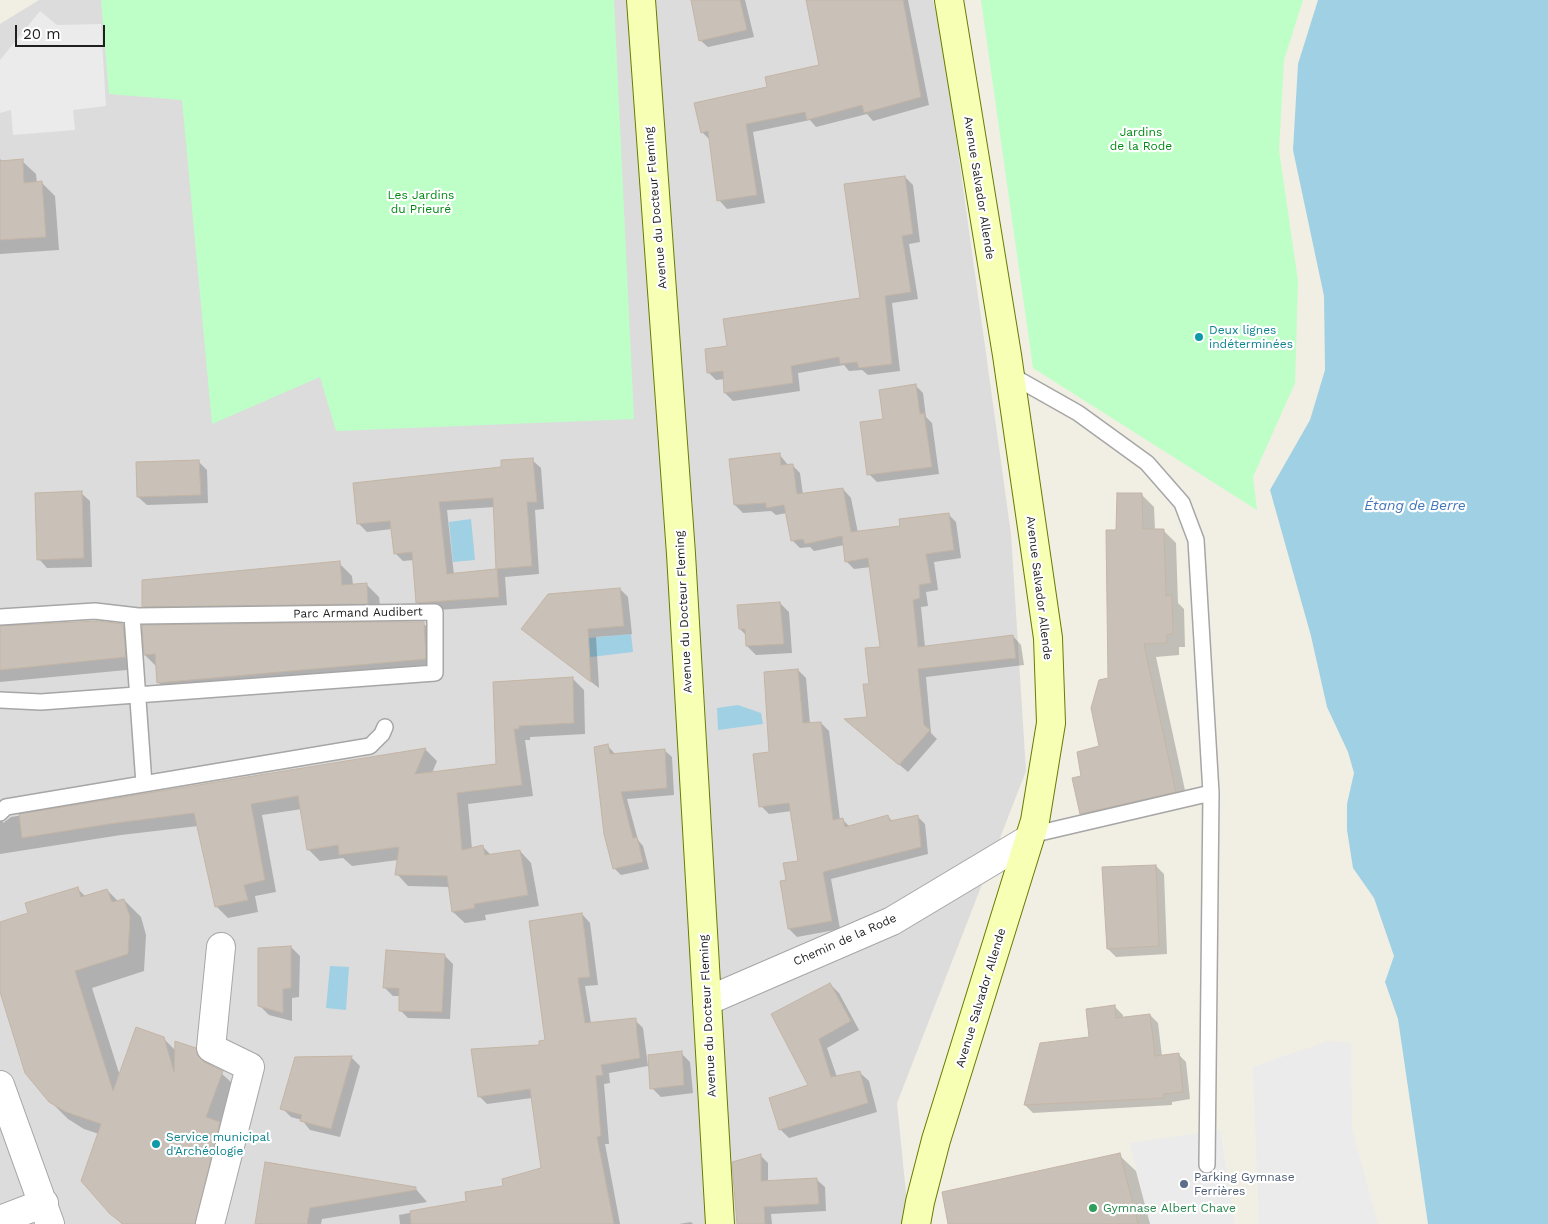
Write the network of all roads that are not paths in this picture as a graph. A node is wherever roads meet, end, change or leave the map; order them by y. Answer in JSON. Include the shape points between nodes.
{"nodes":[{"id":1,"x":641,"y":0,"type":"edge"},
{"id":2,"x":949,"y":0,"type":"edge"},
{"id":3,"x":1008,"y":374,"type":"junction"},
{"id":4,"x":0,"y":616,"type":"edge"},
{"id":5,"x":132,"y":616,"type":"junction"},
{"id":6,"x":137,"y":695,"type":"junction"},
{"id":7,"x":0,"y":700,"type":"edge"},
{"id":8,"x":385,"y":727,"type":"dead end"},
{"id":9,"x":144,"y":784,"type":"junction"},
{"id":10,"x":1211,"y":793,"type":"junction"},
{"id":11,"x":0,"y":813,"type":"edge"},
{"id":12,"x":1030,"y":837,"type":"junction"},
{"id":13,"x":222,"y":947,"type":"dead end"},
{"id":14,"x":707,"y":1001,"type":"junction"},
{"id":15,"x":0,"y":1085,"type":"edge"},
{"id":16,"x":1207,"y":1165,"type":"dead end"},
{"id":17,"x":47,"y":1213,"type":"edge"},
{"id":18,"x":0,"y":1220,"type":"edge"},
{"id":19,"x":210,"y":1224,"type":"edge"},
{"id":20,"x":720,"y":1224,"type":"edge"},
{"id":21,"x":916,"y":1224,"type":"edge"}],
"edges":[{"from":1,"to":14,"type":"main road","name":"Avenue du Docteur Fleming","via":[[681,554]]},
{"from":2,"to":3,"type":"main road","name":"Avenue Salvador Allende"},
{"from":3,"to":10,"type":"lane","via":[[1078,413],[1148,463],[1182,503],[1196,540]]},
{"from":3,"to":12,"type":"main road","name":"Avenue Salvador Allende","via":[[1048,638],[1051,723]]},
{"from":4,"to":5,"type":"lane","name":"Parc Armand Audibert","via":[[95,610]]},
{"from":5,"to":6,"type":"lane"},
{"from":5,"to":6,"type":"lane","name":"Parc Armand Audibert","via":[[435,612],[435,673]]},
{"from":6,"to":7,"type":"lane","name":"Parc Armand Audibert","via":[[41,702]]},
{"from":6,"to":9,"type":"lane"},
{"from":8,"to":9,"type":"lane","via":[[370,746]]},
{"from":9,"to":11,"type":"lane","via":[[6,806]]},
{"from":10,"to":12,"type":"lane"},
{"from":10,"to":16,"type":"lane"},
{"from":12,"to":14,"type":"street","name":"Chemin de la Rode","via":[[892,921]]},
{"from":12,"to":21,"type":"main road","name":"Avenue Salvador Allende","via":[[936,1140]]},
{"from":13,"to":19,"type":"street","via":[[211,1048],[250,1067]]},
{"from":14,"to":20,"type":"main road","name":"Avenue du Docteur Fleming"},
{"from":15,"to":17,"type":"street"},
{"from":17,"to":18,"type":"street"}]}
